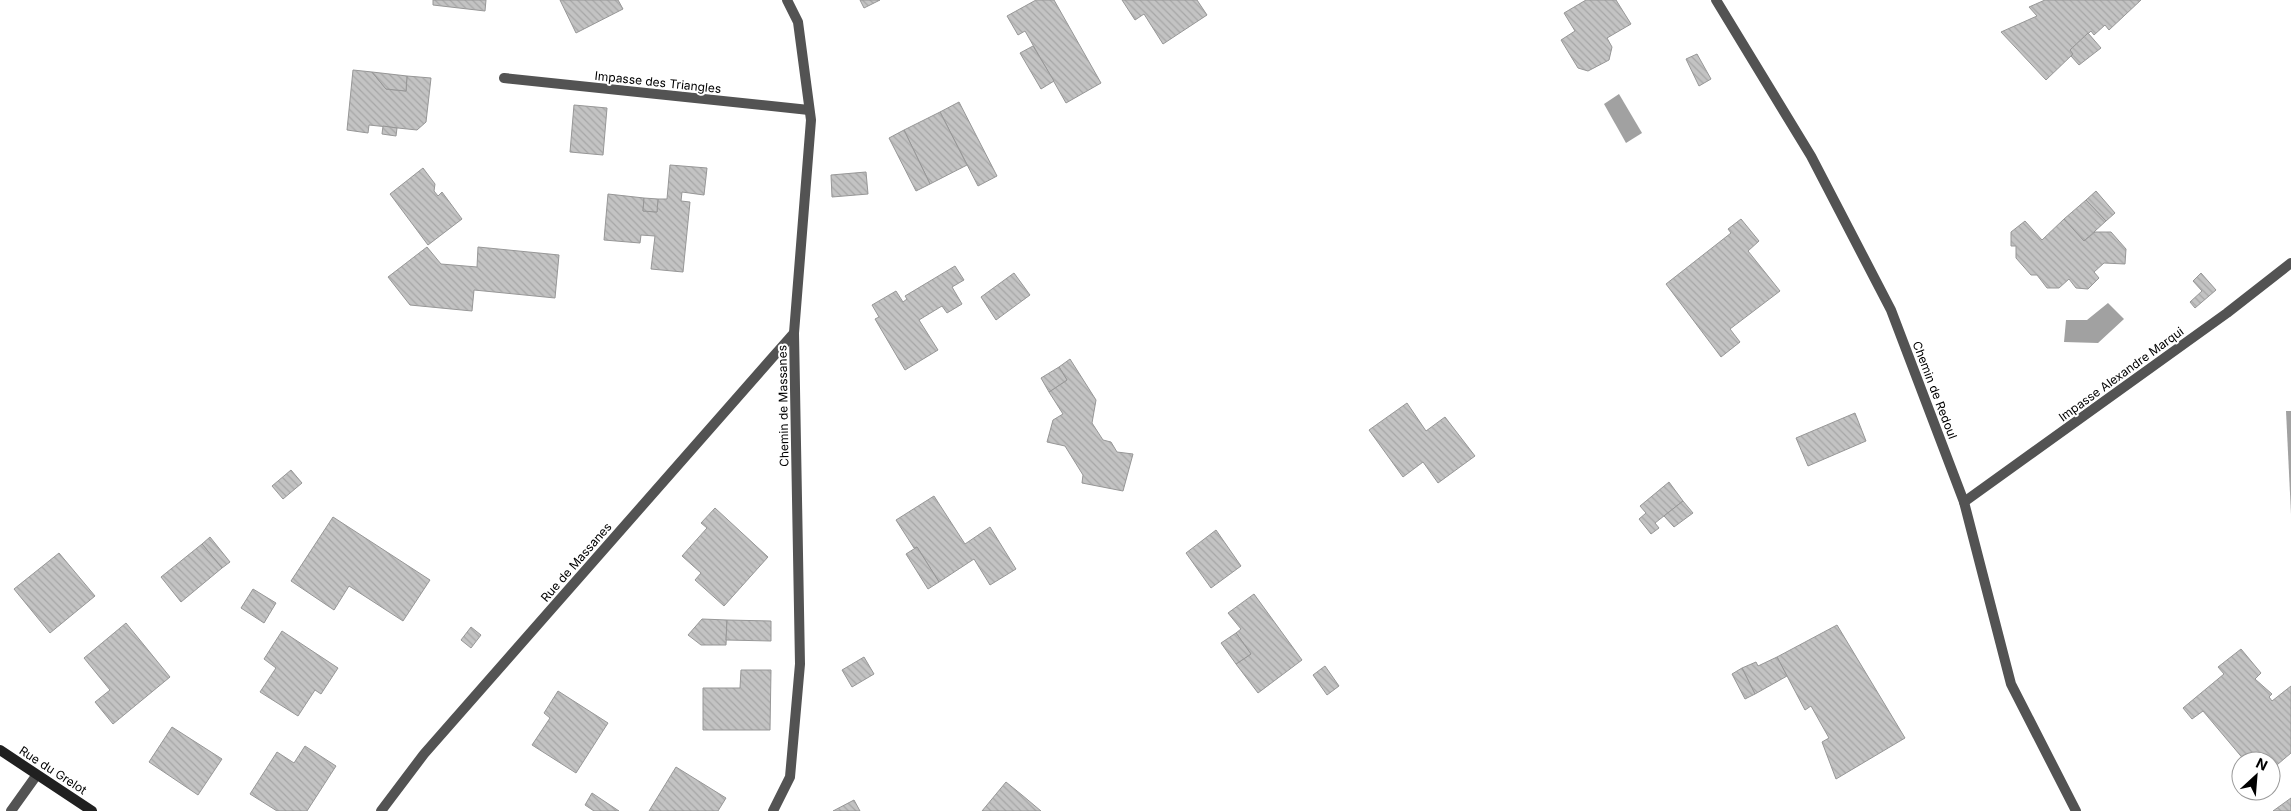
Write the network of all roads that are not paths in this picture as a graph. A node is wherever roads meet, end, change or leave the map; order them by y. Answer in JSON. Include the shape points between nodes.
{"nodes":[{"id":1,"x":787,"y":0,"type":"edge"},
{"id":2,"x":1716,"y":0,"type":"edge"},
{"id":3,"x":504,"y":78,"type":"dead end"},
{"id":4,"x":809,"y":110,"type":"junction"},
{"id":5,"x":2291,"y":263,"type":"edge"},
{"id":6,"x":794,"y":333,"type":"junction"},
{"id":7,"x":1964,"y":502,"type":"junction"},
{"id":8,"x":0,"y":750,"type":"edge"},
{"id":9,"x":36,"y":776,"type":"junction"},
{"id":10,"x":12,"y":811,"type":"edge"},
{"id":11,"x":92,"y":811,"type":"edge"},
{"id":12,"x":382,"y":811,"type":"edge"},
{"id":13,"x":773,"y":811,"type":"edge"},
{"id":14,"x":2076,"y":811,"type":"edge"}],
"edges":[{"from":1,"to":4,"type":"street","name":"Chemin de Massanes","via":[[798,22]]},
{"from":2,"to":7,"type":"street","name":"Chemin de Redoul","via":[[1811,156],[1891,310]]},
{"from":3,"to":4,"type":"street","name":"Impasse des Triangles"},
{"from":4,"to":6,"type":"street","name":"Chemin de Massanes","via":[[811,120]]},
{"from":5,"to":7,"type":"street","name":"Impasse Alexandre Marqui","via":[[2227,313]]},
{"from":6,"to":12,"type":"street","name":"Rue de Massanes","via":[[424,754]]},
{"from":6,"to":13,"type":"street","name":"Chemin de Massanes","via":[[800,664],[790,777]]},
{"from":7,"to":14,"type":"street","name":"Chemin de Redoul","via":[[2011,684]]},
{"from":8,"to":9,"type":"street","name":"Rue du Grelot"},
{"from":9,"to":10,"type":"street"},
{"from":9,"to":11,"type":"street","name":"Rue du Grelot"}]}
